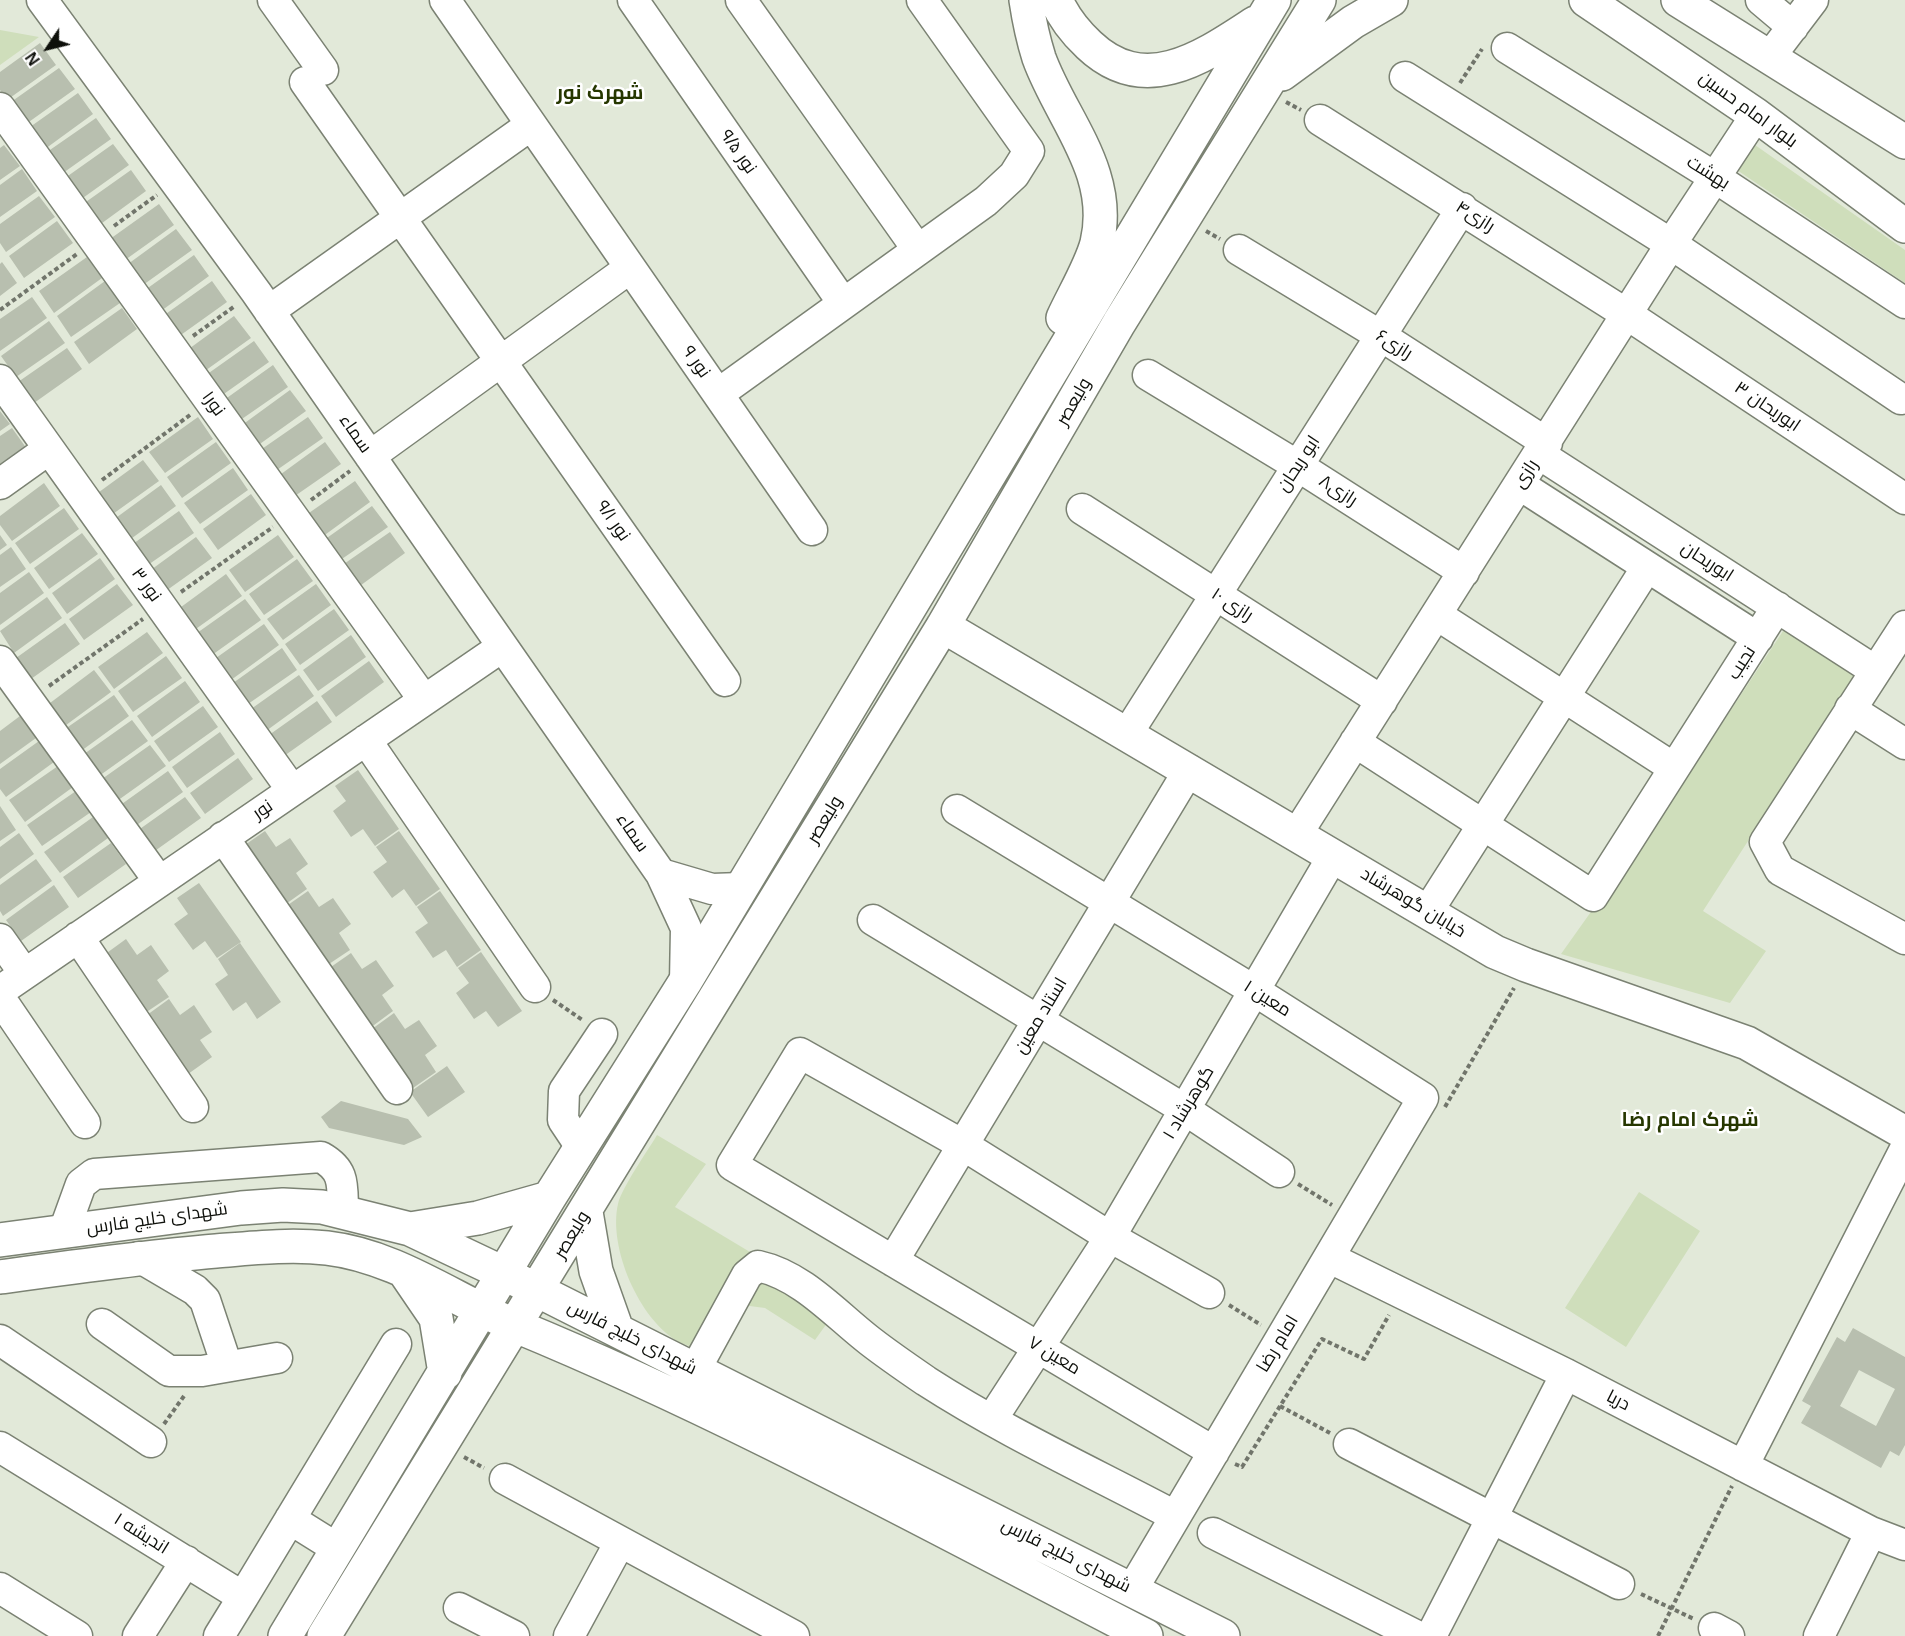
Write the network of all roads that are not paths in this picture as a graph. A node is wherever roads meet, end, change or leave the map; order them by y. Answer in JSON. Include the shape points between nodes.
{"nodes":[{"id":1,"x":273,"y":0,"type":"edge"},
{"id":2,"x":445,"y":0,"type":"edge"},
{"id":3,"x":633,"y":0,"type":"edge"},
{"id":4,"x":741,"y":0,"type":"edge"},
{"id":5,"x":922,"y":0,"type":"edge"},
{"id":6,"x":1026,"y":0,"type":"edge"},
{"id":7,"x":1056,"y":0,"type":"edge"},
{"id":8,"x":1319,"y":0,"type":"edge"},
{"id":9,"x":1391,"y":0,"type":"edge"},
{"id":10,"x":1586,"y":0,"type":"edge"},
{"id":11,"x":1761,"y":0,"type":"edge"},
{"id":12,"x":1813,"y":0,"type":"edge"},
{"id":13,"x":46,"y":2,"type":"edge"},
{"id":14,"x":1694,"y":4,"type":"edge"},
{"id":15,"x":1268,"y":9,"type":"edge"},
{"id":16,"x":1793,"y":27,"type":"junction"},
{"id":17,"x":1507,"y":48,"type":"road end"},
{"id":18,"x":1769,"y":58,"type":"junction"},
{"id":19,"x":1405,"y":77,"type":"dead end"},
{"id":20,"x":1264,"y":89,"type":"junction"},
{"id":21,"x":0,"y":108,"type":"edge"},
{"id":22,"x":1756,"y":115,"type":"junction"},
{"id":23,"x":1320,"y":120,"type":"road end"},
{"id":24,"x":531,"y":125,"type":"junction"},
{"id":25,"x":1905,"y":142,"type":"edge"},
{"id":26,"x":1716,"y":178,"type":"junction"},
{"id":27,"x":1462,"y":208,"type":"junction"},
{"id":28,"x":400,"y":218,"type":"junction"},
{"id":29,"x":1905,"y":226,"type":"edge"},
{"id":30,"x":1671,"y":244,"type":"junction"},
{"id":31,"x":918,"y":250,"type":"junction"},
{"id":32,"x":1239,"y":250,"type":"road end"},
{"id":33,"x":630,"y":268,"type":"junction"},
{"id":34,"x":262,"y":301,"type":"junction"},
{"id":35,"x":843,"y":303,"type":"junction"},
{"id":36,"x":1905,"y":303,"type":"edge"},
{"id":37,"x":1628,"y":315,"type":"junction"},
{"id":38,"x":1381,"y":336,"type":"junction"},
{"id":39,"x":501,"y":361,"type":"junction"},
{"id":40,"x":1148,"y":375,"type":"dead end"},
{"id":41,"x":0,"y":380,"type":"edge"},
{"id":42,"x":718,"y":394,"type":"junction"},
{"id":43,"x":1901,"y":399,"type":"dead end"},
{"id":44,"x":49,"y":449,"type":"junction"},
{"id":45,"x":1543,"y":449,"type":"junction"},
{"id":46,"x":370,"y":456,"type":"junction"},
{"id":47,"x":1298,"y":465,"type":"junction"},
{"id":48,"x":991,"y":475,"type":"junction"},
{"id":49,"x":0,"y":484,"type":"edge"},
{"id":50,"x":1520,"y":485,"type":"junction"},
{"id":51,"x":1905,"y":498,"type":"edge"},
{"id":52,"x":1082,"y":509,"type":"dead end"},
{"id":53,"x":812,"y":530,"type":"dead end"},
{"id":54,"x":1647,"y":567,"type":"junction"},
{"id":55,"x":1464,"y":572,"type":"junction"},
{"id":56,"x":1215,"y":595,"type":"junction"},
{"id":57,"x":1777,"y":608,"type":"junction"},
{"id":58,"x":1437,"y":615,"type":"junction"},
{"id":59,"x":943,"y":626,"type":"junction"},
{"id":60,"x":1905,"y":626,"type":"edge"},
{"id":61,"x":1758,"y":638,"type":"junction"},
{"id":62,"x":502,"y":646,"type":"junction"},
{"id":63,"x":0,"y":661,"type":"edge"},
{"id":64,"x":1874,"y":670,"type":"junction"},
{"id":65,"x":725,"y":681,"type":"dead end"},
{"id":66,"x":1564,"y":697,"type":"junction"},
{"id":67,"x":424,"y":700,"type":"junction"},
{"id":68,"x":1382,"y":701,"type":"junction"},
{"id":69,"x":1850,"y":709,"type":"junction"},
{"id":70,"x":1136,"y":720,"type":"dead end"},
{"id":71,"x":366,"y":740,"type":"junction"},
{"id":72,"x":1355,"y":742,"type":"junction"},
{"id":73,"x":1905,"y":744,"type":"edge"},
{"id":74,"x":1674,"y":768,"type":"junction"},
{"id":75,"x":1189,"y":770,"type":"junction"},
{"id":76,"x":292,"y":790,"type":"junction"},
{"id":77,"x":957,"y":810,"type":"dead end"},
{"id":78,"x":1483,"y":825,"type":"junction"},
{"id":79,"x":1297,"y":834,"type":"junction"},
{"id":80,"x":223,"y":837,"type":"junction"},
{"id":81,"x":1333,"y":856,"type":"junction"},
{"id":82,"x":661,"y":874,"type":"junction"},
{"id":83,"x":159,"y":881,"type":"junction"},
{"id":84,"x":741,"y":888,"type":"junction"},
{"id":85,"x":1109,"y":902,"type":"junction"},
{"id":86,"x":1428,"y":911,"type":"junction"},
{"id":87,"x":873,"y":920,"type":"dead end"},
{"id":88,"x":78,"y":937,"type":"junction"},
{"id":89,"x":0,"y":939,"type":"edge"},
{"id":90,"x":1905,"y":939,"type":"edge"},
{"id":91,"x":24,"y":973,"type":"junction"},
{"id":92,"x":685,"y":982,"type":"junction"},
{"id":93,"x":536,"y":987,"type":"road end"},
{"id":94,"x":0,"y":991,"type":"edge"},
{"id":95,"x":1255,"y":991,"type":"junction"},
{"id":96,"x":0,"y":998,"type":"edge"},
{"id":97,"x":1038,"y":1020,"type":"junction"},
{"id":98,"x":602,"y":1034,"type":"road end"},
{"id":99,"x":397,"y":1089,"type":"dead end"},
{"id":100,"x":1423,"y":1098,"type":"joint"},
{"id":101,"x":193,"y":1107,"type":"dead end"},
{"id":102,"x":1184,"y":1109,"type":"junction"},
{"id":103,"x":85,"y":1123,"type":"dead end"},
{"id":104,"x":1905,"y":1133,"type":"edge"},
{"id":105,"x":963,"y":1144,"type":"junction"},
{"id":106,"x":581,"y":1147,"type":"junction"},
{"id":107,"x":1905,"y":1149,"type":"edge"},
{"id":108,"x":1279,"y":1172,"type":"road end"},
{"id":109,"x":549,"y":1198,"type":"junction"},
{"id":110,"x":343,"y":1212,"type":"junction"},
{"id":111,"x":586,"y":1212,"type":"junction"},
{"id":112,"x":410,"y":1228,"type":"junction"},
{"id":113,"x":64,"y":1232,"type":"junction"},
{"id":114,"x":1110,"y":1237,"type":"junction"},
{"id":115,"x":0,"y":1240,"type":"edge"},
{"id":116,"x":139,"y":1257,"type":"junction"},
{"id":117,"x":1330,"y":1258,"type":"junction"},
{"id":118,"x":893,"y":1261,"type":"junction"},
{"id":119,"x":403,"y":1270,"type":"junction"},
{"id":120,"x":503,"y":1273,"type":"junction"},
{"id":121,"x":0,"y":1277,"type":"edge"},
{"id":122,"x":538,"y":1290,"type":"junction"},
{"id":123,"x":1209,"y":1293,"type":"road end"},
{"id":124,"x":481,"y":1309,"type":"junction"},
{"id":125,"x":102,"y":1324,"type":"dead end"},
{"id":126,"x":516,"y":1326,"type":"junction"},
{"id":127,"x":616,"y":1330,"type":"junction"},
{"id":128,"x":0,"y":1340,"type":"edge"},
{"id":129,"x":396,"y":1344,"type":"dead end"},
{"id":130,"x":1038,"y":1346,"type":"junction"},
{"id":131,"x":277,"y":1358,"type":"dead end"},
{"id":132,"x":214,"y":1368,"type":"junction"},
{"id":133,"x":694,"y":1370,"type":"junction"},
{"id":134,"x":445,"y":1373,"type":"junction"},
{"id":135,"x":1566,"y":1374,"type":"junction"},
{"id":136,"x":992,"y":1419,"type":"junction"},
{"id":137,"x":151,"y":1442,"type":"road end"},
{"id":138,"x":1349,"y":1444,"type":"road end"},
{"id":139,"x":0,"y":1447,"type":"edge"},
{"id":140,"x":1214,"y":1452,"type":"junction"},
{"id":141,"x":1743,"y":1466,"type":"junction"},
{"id":142,"x":505,"y":1479,"type":"road end"},
{"id":143,"x":1175,"y":1516,"type":"junction"},
{"id":144,"x":1492,"y":1518,"type":"junction"},
{"id":145,"x":290,"y":1519,"type":"junction"},
{"id":146,"x":1871,"y":1532,"type":"junction"},
{"id":147,"x":1213,"y":1533,"type":"dead end"},
{"id":148,"x":620,"y":1542,"type":"junction"},
{"id":149,"x":1905,"y":1545,"type":"edge"},
{"id":150,"x":338,"y":1549,"type":"junction"},
{"id":151,"x":186,"y":1561,"type":"junction"},
{"id":152,"x":1618,"y":1584,"type":"road end"},
{"id":153,"x":0,"y":1588,"type":"edge"},
{"id":154,"x":1132,"y":1590,"type":"junction"},
{"id":155,"x":243,"y":1597,"type":"junction"},
{"id":156,"x":459,"y":1608,"type":"dead end"},
{"id":157,"x":77,"y":1636,"type":"edge"},
{"id":158,"x":138,"y":1636,"type":"edge"},
{"id":159,"x":219,"y":1636,"type":"edge"},
{"id":160,"x":285,"y":1636,"type":"edge"},
{"id":161,"x":324,"y":1636,"type":"edge"},
{"id":162,"x":514,"y":1636,"type":"edge"},
{"id":163,"x":569,"y":1636,"type":"edge"},
{"id":164,"x":794,"y":1636,"type":"edge"},
{"id":165,"x":1146,"y":1636,"type":"edge"},
{"id":166,"x":1223,"y":1636,"type":"edge"},
{"id":167,"x":1417,"y":1636,"type":"edge"},
{"id":168,"x":1431,"y":1636,"type":"edge"},
{"id":169,"x":1819,"y":1636,"type":"edge"}],
"edges":[{"from":1,"to":28,"type":"street","name":"نور ۹/۱"},
{"from":2,"to":24,"type":"street","name":"نور ۹"},
{"from":3,"to":35,"type":"street","name":"نور ۹/۵"},
{"from":4,"to":31,"type":"street"},
{"from":5,"to":31,"type":"street","name":"نور ۹","via":[[1029,151],[1014,176],[986,201]]},
{"from":6,"to":48,"type":"main road","via":[[1040,59],[1089,157],[1099,218],[1097,244]]},
{"from":7,"to":15,"type":"main road","via":[[1075,31],[1109,61],[1137,70],[1159,71],[1206,56]]},
{"from":8,"to":20,"type":"main road","name":"ولیعصر"},
{"from":9,"to":20,"type":"main road","via":[[1298,60]]},
{"from":10,"to":22,"type":"main road","name":"بلوار امام حسین"},
{"from":11,"to":16,"type":"street"},
{"from":12,"to":16,"type":"street"},
{"from":13,"to":34,"type":"street","name":"سماء"},
{"from":14,"to":18,"type":"main road"},
{"from":15,"to":48,"type":"main road","name":"ولیعصر"},
{"from":16,"to":18,"type":"street"},
{"from":17,"to":26,"type":"street","name":"بهشت"},
{"from":18,"to":25,"type":"main road"},
{"from":19,"to":30,"type":"street"},
{"from":20,"to":59,"type":"main road","name":"ولیعصر","via":[[1119,323]]},
{"from":21,"to":67,"type":"street","name":"نور۱"},
{"from":22,"to":26,"type":"street","name":"رازی"},
{"from":22,"to":29,"type":"main road","name":"بلوار امام حسین"},
{"from":23,"to":27,"type":"street","name":"رازی۴"},
{"from":24,"to":28,"type":"street"},
{"from":24,"to":33,"type":"street","name":"نور ۹"},
{"from":26,"to":30,"type":"street","name":"رازی"},
{"from":26,"to":36,"type":"street","name":"بهشت"},
{"from":27,"to":37,"type":"street","name":"رازی۴"},
{"from":27,"to":38,"type":"street","name":"ابو ریحان"},
{"from":28,"to":34,"type":"street"},
{"from":28,"to":39,"type":"street","name":"نور ۹/۱"},
{"from":30,"to":37,"type":"street","name":"رازی"},
{"from":30,"to":43,"type":"street"},
{"from":31,"to":35,"type":"street","name":"نور ۹"},
{"from":32,"to":38,"type":"street","name":"رازی۶"},
{"from":33,"to":39,"type":"street"},
{"from":33,"to":42,"type":"street","name":"نور ۹"},
{"from":34,"to":46,"type":"street","name":"سماء"},
{"from":35,"to":42,"type":"street","name":"نور ۹"},
{"from":37,"to":45,"type":"street","name":"رازی"},
{"from":37,"to":51,"type":"street","name":"ابوریحان ۳"},
{"from":38,"to":45,"type":"street","name":"رازی۶"},
{"from":38,"to":47,"type":"street","name":"ابو ریحان"},
{"from":39,"to":46,"type":"street"},
{"from":39,"to":65,"type":"street","name":"نور ۹/۱"},
{"from":40,"to":47,"type":"street","name":"رازی۸"},
{"from":41,"to":44,"type":"street","name":"نور ۳"},
{"from":42,"to":53,"type":"street"},
{"from":44,"to":49,"type":"street"},
{"from":44,"to":76,"type":"street","name":"نور ۳"},
{"from":45,"to":50,"type":"street","name":"رازی"},
{"from":45,"to":57,"type":"street","name":"ابوریحان"},
{"from":46,"to":62,"type":"street","name":"سماء"},
{"from":47,"to":55,"type":"street","name":"رازی۸"},
{"from":47,"to":56,"type":"street","name":"ابو ریحان"},
{"from":48,"to":84,"type":"main road","name":"ولیعصر"},
{"from":50,"to":54,"type":"street","name":"نجیب"},
{"from":50,"to":55,"type":"street","name":"رازی"},
{"from":52,"to":56,"type":"street","name":"رازی ۱۰"},
{"from":54,"to":61,"type":"street","name":"نجیب"},
{"from":54,"to":66,"type":"street"},
{"from":55,"to":58,"type":"street","name":"رازی"},
{"from":56,"to":68,"type":"street","name":"رازی ۱۰"},
{"from":56,"to":70,"type":"street","name":"ابو ریحان"},
{"from":57,"to":61,"type":"street"},
{"from":57,"to":64,"type":"street","name":"ابوریحان"},
{"from":58,"to":66,"type":"street"},
{"from":58,"to":68,"type":"street","name":"رازی"},
{"from":59,"to":75,"type":"main road","name":"خیابان گوهرشاد"},
{"from":59,"to":111,"type":"main road","name":"ولیعصر"},
{"from":60,"to":64,"type":"street"},
{"from":61,"to":74,"type":"street","name":"نجیب"},
{"from":62,"to":67,"type":"street","name":"نور"},
{"from":62,"to":82,"type":"street","name":"سماء"},
{"from":63,"to":83,"type":"street"},
{"from":64,"to":69,"type":"street"},
{"from":66,"to":74,"type":"street"},
{"from":66,"to":78,"type":"street"},
{"from":67,"to":71,"type":"street","name":"نور"},
{"from":68,"to":72,"type":"street","name":"رازی"},
{"from":69,"to":73,"type":"street"},
{"from":69,"to":90,"type":"street","via":[[1765,842],[1780,870]]},
{"from":71,"to":76,"type":"street","name":"نور"},
{"from":71,"to":93,"type":"street"},
{"from":72,"to":78,"type":"street"},
{"from":72,"to":79,"type":"street","name":"رازی"},
{"from":74,"to":78,"type":"street","name":"نجیب","via":[[1593,896]]},
{"from":75,"to":79,"type":"main road","name":"خیابان گوهرشاد"},
{"from":75,"to":85,"type":"street","name":"استاد معین"},
{"from":76,"to":80,"type":"street","name":"نور"},
{"from":77,"to":85,"type":"street","name":"معین ۱"},
{"from":78,"to":86,"type":"street"},
{"from":79,"to":81,"type":"main road","name":"خیابان گوهرشاد"},
{"from":80,"to":83,"type":"street","name":"نور"},
{"from":80,"to":99,"type":"street"},
{"from":81,"to":86,"type":"main road","name":"خیابان گوهرشاد"},
{"from":81,"to":95,"type":"street","name":"گوهرشاد ۱"},
{"from":82,"to":84,"type":"street","via":[[712,889]]},
{"from":82,"to":92,"type":"street","name":"سماء","via":[[686,928]]},
{"from":83,"to":88,"type":"street","name":"نور"},
{"from":84,"to":92,"type":"main road","name":"ولیعصر"},
{"from":85,"to":95,"type":"street","name":"معین ۱"},
{"from":85,"to":97,"type":"street","name":"استاد معین"},
{"from":86,"to":104,"type":"main road","name":"خیابان گوهرشاد","via":[[1495,952],[1526,965],[1747,1043]]},
{"from":87,"to":97,"type":"street"},
{"from":88,"to":91,"type":"street","name":"نور"},
{"from":88,"to":101,"type":"street"},
{"from":89,"to":91,"type":"street"},
{"from":91,"to":94,"type":"street","name":"نور"},
{"from":92,"to":106,"type":"main road","name":"ولیعصر"},
{"from":95,"to":100,"type":"street","name":"معین ۱"},
{"from":95,"to":102,"type":"street","name":"گوهرشاد ۱"},
{"from":96,"to":103,"type":"street"},
{"from":97,"to":102,"type":"street"},
{"from":97,"to":105,"type":"street","name":"استاد معین"},
{"from":98,"to":106,"type":"street","via":[[564,1091],[563,1120]]},
{"from":100,"to":117,"type":"street","name":"امام رضا"},
{"from":102,"to":108,"type":"street"},
{"from":102,"to":114,"type":"street","name":"گوهرشاد ۱"},
{"from":105,"to":114,"type":"street"},
{"from":105,"to":118,"type":"street","name":"استاد معین"},
{"from":105,"to":118,"type":"street","name":"معین ۷","via":[[800,1053],[732,1165]]},
{"from":106,"to":109,"type":"main road","name":"ولیعصر"},
{"from":107,"to":141,"type":"street"},
{"from":109,"to":112,"type":"main road","via":[[478,1218]]},
{"from":109,"to":120,"type":"main road","name":"ولیعصر"},
{"from":110,"to":112,"type":"main road","name":"شهدای خلیج فارس"},
{"from":110,"to":113,"type":"main road","name":"شهدای خلیج فارس","via":[[273,1205]]},
{"from":110,"to":113,"type":"street","via":[[341,1176],[334,1164],[321,1156],[94,1174],[81,1184]]},
{"from":111,"to":122,"type":"main road","name":"ولیعصر"},
{"from":111,"to":127,"type":"main road","via":[[596,1271]]},
{"from":112,"to":120,"type":"main road","name":"شهدای خلیج فارس"},
{"from":113,"to":115,"type":"main road","name":"شهدای خلیج فارس"},
{"from":114,"to":123,"type":"street"},
{"from":114,"to":130,"type":"street","name":"گوهرشاد ۱"},
{"from":116,"to":119,"type":"main road","name":"شهدای خلیج فارس","via":[[317,1247],[375,1259]]},
{"from":116,"to":121,"type":"main road","name":"شهدای خلیج فارس"},
{"from":116,"to":132,"type":"street","via":[[206,1300]]},
{"from":117,"to":135,"type":"street","name":"دریا"},
{"from":117,"to":140,"type":"street","name":"امام رضا"},
{"from":118,"to":130,"type":"street","name":"معین ۷"},
{"from":119,"to":124,"type":"main road","name":"شهدای خلیج فارس"},
{"from":119,"to":134,"type":"main road","via":[[435,1318]]},
{"from":120,"to":122,"type":"main road","name":"شهدای خلیج فارس"},
{"from":120,"to":124,"type":"main road","name":"ولیعصر"},
{"from":122,"to":126,"type":"main road","name":"ولیعصر"},
{"from":122,"to":127,"type":"main road","name":"شهدای خلیج فارس"},
{"from":124,"to":126,"type":"main road","name":"شهدای خلیج فارس"},
{"from":124,"to":134,"type":"main road","name":"ولیعصر"},
{"from":125,"to":132,"type":"street","via":[[169,1371]]},
{"from":126,"to":161,"type":"main road","name":"ولیعصر"},
{"from":126,"to":165,"type":"main road","name":"شهدای خلیج فارس","via":[[556,1340],[702,1409]]},
{"from":127,"to":133,"type":"main road","name":"شهدای خلیج فارس"},
{"from":128,"to":137,"type":"street"},
{"from":129,"to":145,"type":"street"},
{"from":130,"to":136,"type":"street","name":"گوهرشاد ۱"},
{"from":130,"to":140,"type":"street","name":"معین ۷"},
{"from":131,"to":132,"type":"street"},
{"from":133,"to":136,"type":"street","via":[[747,1275],[758,1266],[771,1269],[831,1305],[870,1341]]},
{"from":133,"to":154,"type":"main road","name":"شهدای خلیج فارس"},
{"from":134,"to":150,"type":"main road","name":"ولیعصر"},
{"from":135,"to":141,"type":"street","name":"دریا"},
{"from":135,"to":144,"type":"street"},
{"from":136,"to":143,"type":"street"},
{"from":138,"to":144,"type":"street"},
{"from":139,"to":151,"type":"street","name":"اندیشه ۱"},
{"from":140,"to":143,"type":"street","name":"امام رضا"},
{"from":141,"to":146,"type":"street","name":"دریا"},
{"from":142,"to":148,"type":"street"},
{"from":143,"to":154,"type":"street","name":"امام رضا"},
{"from":144,"to":152,"type":"street"},
{"from":144,"to":168,"type":"street"},
{"from":145,"to":150,"type":"street"},
{"from":145,"to":155,"type":"street"},
{"from":146,"to":149,"type":"street","name":"دریا"},
{"from":146,"to":169,"type":"street"},
{"from":147,"to":167,"type":"street"},
{"from":148,"to":163,"type":"street"},
{"from":148,"to":164,"type":"street"},
{"from":150,"to":160,"type":"main road","name":"ولیعصر"},
{"from":151,"to":155,"type":"street","name":"اندیشه ۱"},
{"from":151,"to":158,"type":"street"},
{"from":153,"to":157,"type":"street"},
{"from":154,"to":166,"type":"main road","name":"شهدای خلیج فارس"},
{"from":155,"to":159,"type":"street"},
{"from":156,"to":162,"type":"street"}]}
